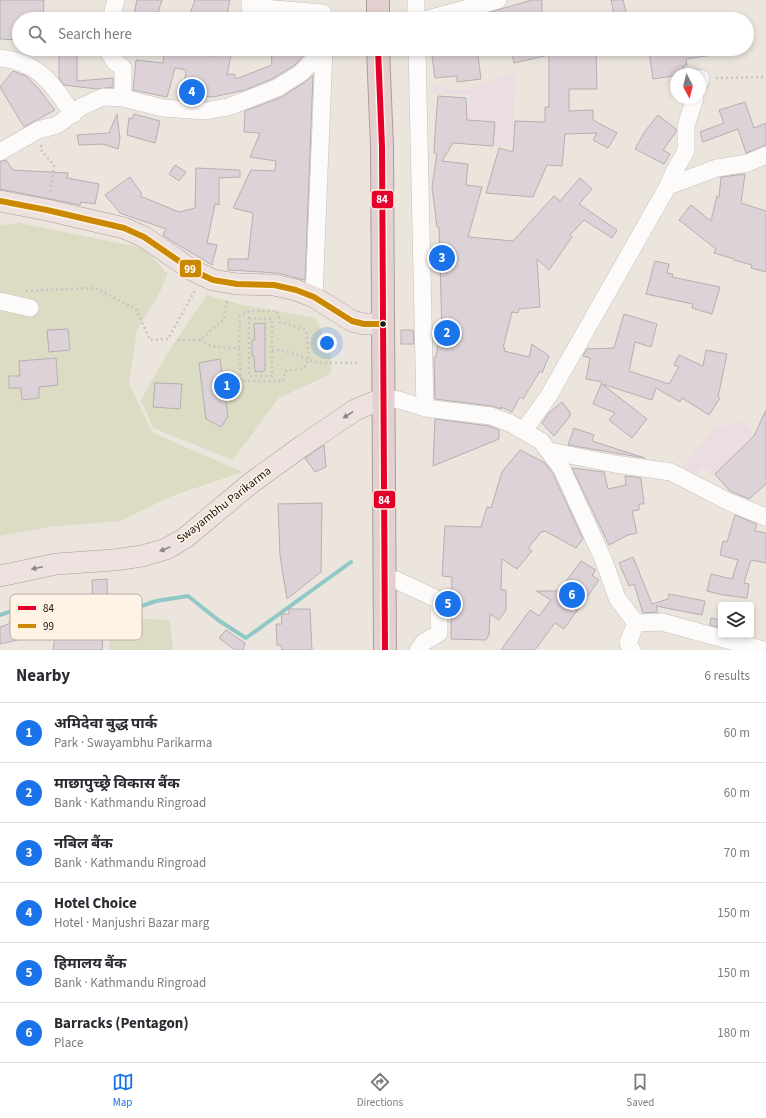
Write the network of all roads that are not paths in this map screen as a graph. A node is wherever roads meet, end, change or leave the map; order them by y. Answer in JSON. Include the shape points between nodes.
{"nodes":[{"id":1,"x":116,"y":0,"type":"edge"},
{"id":2,"x":250,"y":0,"type":"edge"},
{"id":3,"x":378,"y":0,"type":"edge"},
{"id":4,"x":416,"y":0,"type":"edge"},
{"id":5,"x":498,"y":0,"type":"edge"},
{"id":6,"x":323,"y":11,"type":"edge"},
{"id":7,"x":113,"y":12,"type":"edge"},
{"id":8,"x":378,"y":12,"type":"edge"},
{"id":9,"x":416,"y":12,"type":"edge"},
{"id":10,"x":454,"y":12,"type":"edge"},
{"id":11,"x":111,"y":56,"type":"edge"},
{"id":12,"x":317,"y":56,"type":"edge"},
{"id":13,"x":324,"y":56,"type":"edge"},
{"id":14,"x":378,"y":56,"type":"edge"},
{"id":15,"x":417,"y":56,"type":"edge"},
{"id":16,"x":0,"y":58,"type":"edge"},
{"id":17,"x":123,"y":98,"type":"junction"},
{"id":18,"x":693,"y":104,"type":"edge"},
{"id":19,"x":73,"y":114,"type":"junction"},
{"id":20,"x":0,"y":152,"type":"edge"},
{"id":21,"x":766,"y":155,"type":"edge"},
{"id":22,"x":668,"y":186,"type":"junction"},
{"id":23,"x":0,"y":201,"type":"edge"},
{"id":24,"x":314,"y":297,"type":"junction"},
{"id":25,"x":0,"y":301,"type":"edge"},
{"id":26,"x":30,"y":308,"type":"dead end"},
{"id":27,"x":383,"y":324,"type":"junction"},
{"id":28,"x":384,"y":398,"type":"junction"},
{"id":29,"x":425,"y":408,"type":"junction"},
{"id":30,"x":524,"y":430,"type":"junction"},
{"id":31,"x":550,"y":451,"type":"junction"},
{"id":32,"x":766,"y":517,"type":"edge"},
{"id":33,"x":0,"y":576,"type":"edge"},
{"id":34,"x":384,"y":580,"type":"junction"},
{"id":35,"x":636,"y":623,"type":"junction"},
{"id":36,"x":385,"y":650,"type":"edge"},
{"id":37,"x":418,"y":650,"type":"edge"},
{"id":38,"x":632,"y":650,"type":"edge"},
{"id":39,"x":764,"y":650,"type":"edge"}],
"edges":[{"from":1,"to":7,"type":"street"},
{"from":2,"to":6,"type":"street","via":[[250,7]]},
{"from":3,"to":8,"type":"highway"},
{"from":4,"to":9,"type":"street"},
{"from":5,"to":10,"type":"street"},
{"from":11,"to":17,"type":"street","via":[[123,68]]},
{"from":12,"to":17,"type":"street","via":[[301,72],[277,88],[228,107],[205,111],[163,108]]},
{"from":13,"to":24,"type":"street"},
{"from":14,"to":27,"type":"highway","via":[[382,148]]},
{"from":15,"to":29,"type":"street"},
{"from":16,"to":19,"type":"street","via":[[13,59],[41,72]]},
{"from":17,"to":19,"type":"street","via":[[103,97]]},
{"from":18,"to":22,"type":"street","via":[[686,126],[686,151]]},
{"from":19,"to":20,"type":"street","via":[[57,125],[38,130]]},
{"from":21,"to":22,"type":"street","via":[[748,163],[717,168]]},
{"from":22,"to":30,"type":"street","via":[[548,397]]},
{"from":23,"to":24,"type":"main road","via":[[124,228],[144,236],[203,276],[213,280],[237,284],[274,285]]},
{"from":24,"to":27,"type":"main road","via":[[352,321]]},
{"from":25,"to":26,"type":"street"},
{"from":27,"to":28,"type":"highway"},
{"from":28,"to":29,"type":"street"},
{"from":28,"to":33,"type":"main road","name":"Swayambhu Parikarma","one_way":true,"via":[[355,410],[314,438],[251,483],[185,538],[166,549],[142,556],[56,564]]},
{"from":28,"to":34,"type":"highway"},
{"from":29,"to":30,"type":"street","via":[[491,416]]},
{"from":30,"to":31,"type":"street","via":[[541,441]]},
{"from":31,"to":32,"type":"street","via":[[671,472],[729,502]]},
{"from":31,"to":35,"type":"street","via":[[565,476],[604,561],[617,598]]},
{"from":34,"to":36,"type":"highway"},
{"from":34,"to":37,"type":"street","via":[[396,580],[439,600],[439,633],[424,642]]},
{"from":35,"to":38,"type":"street","via":[[628,643]]},
{"from":35,"to":39,"type":"street","via":[[662,622]]}]}
